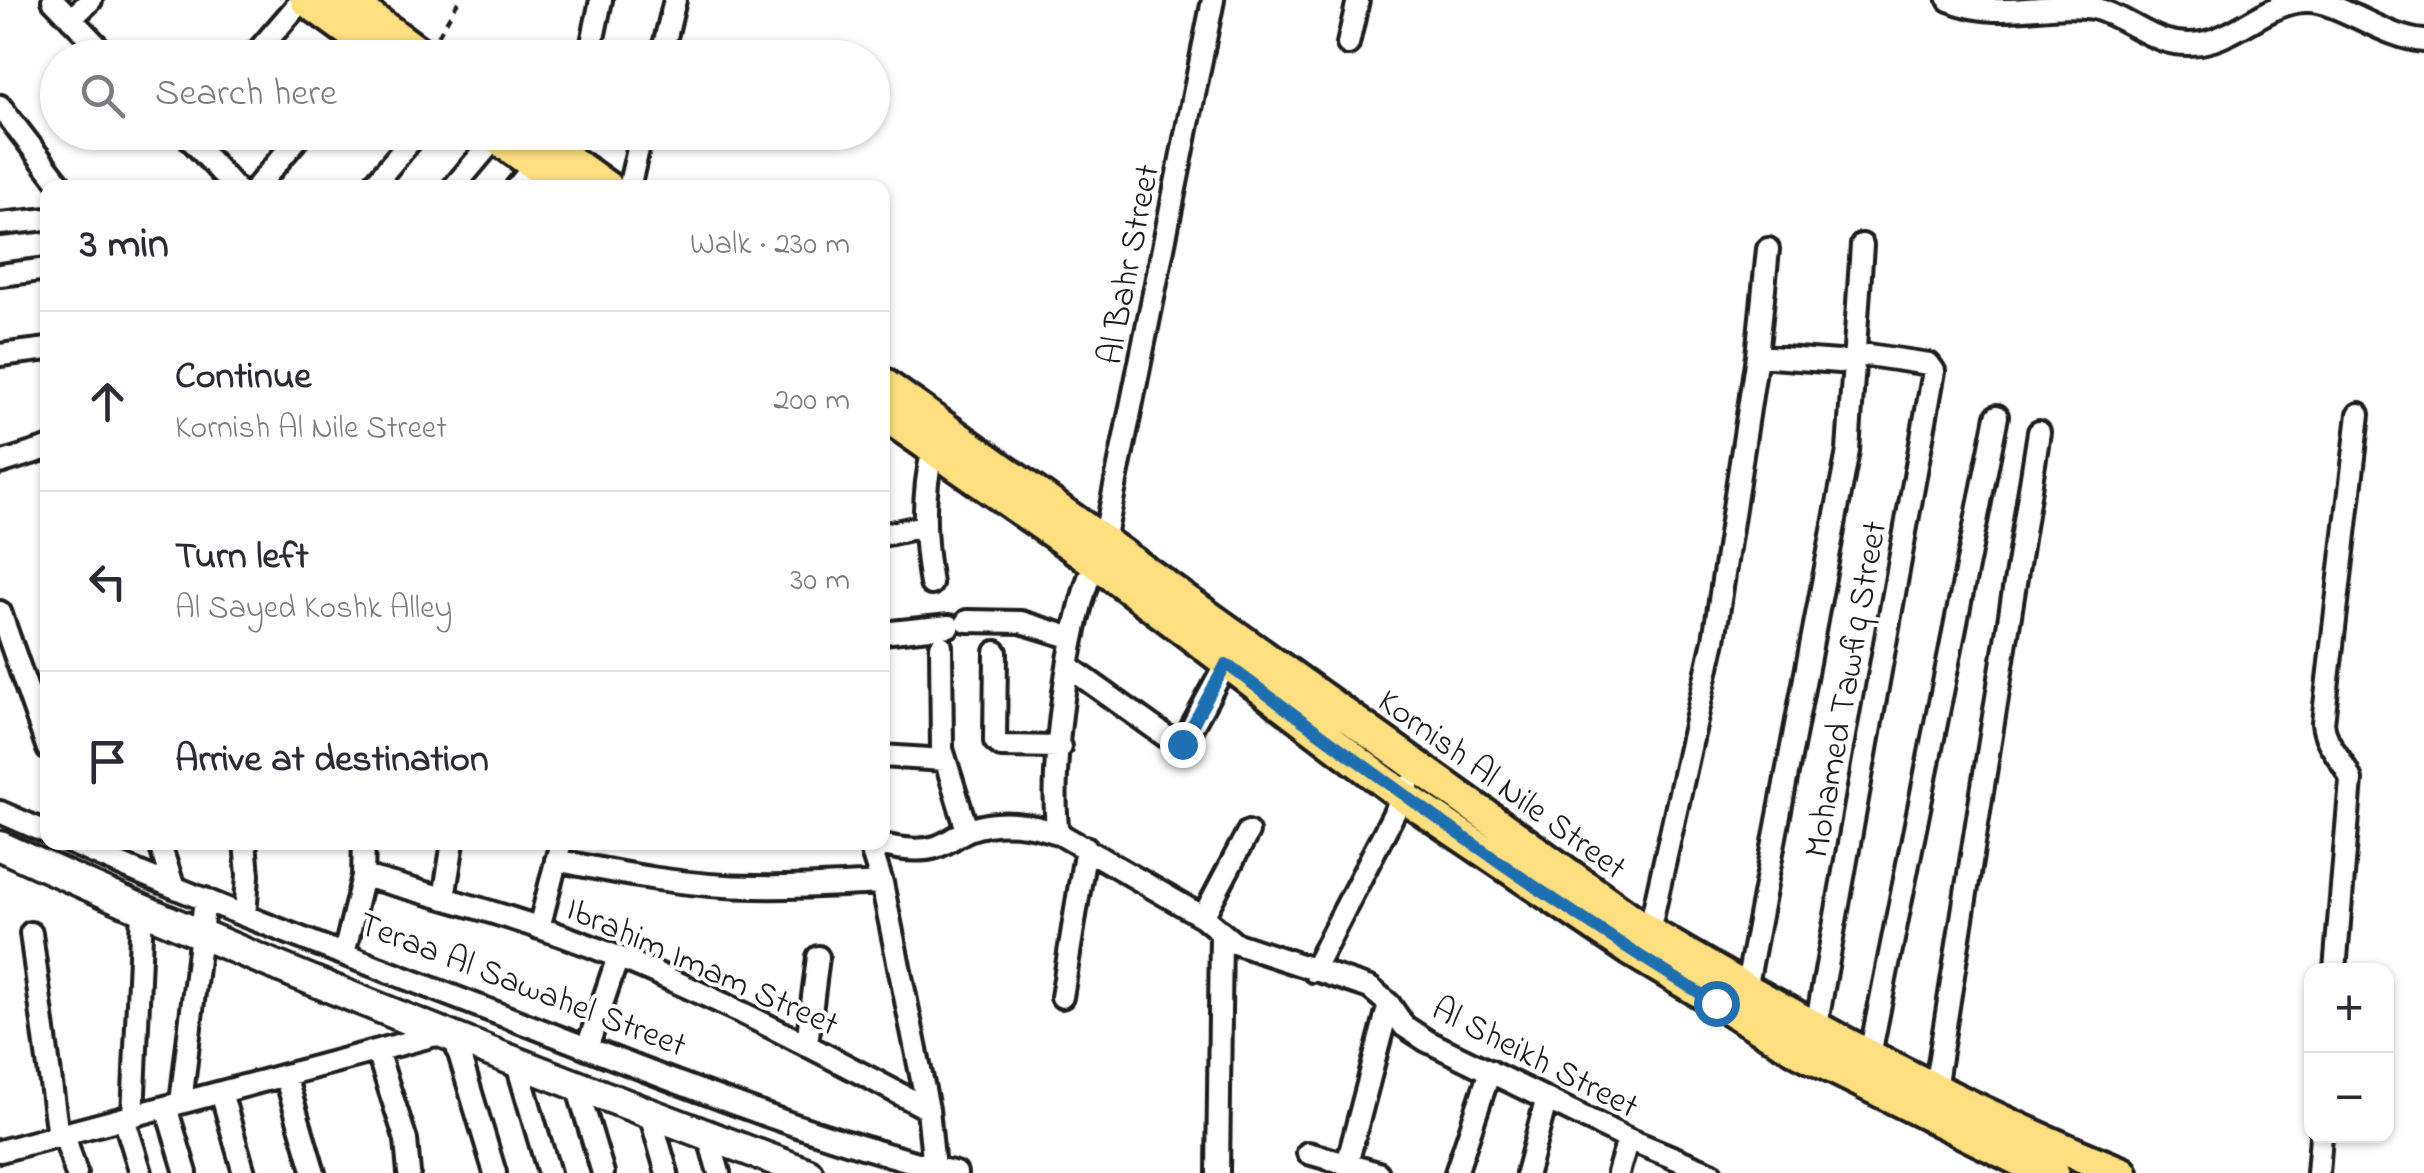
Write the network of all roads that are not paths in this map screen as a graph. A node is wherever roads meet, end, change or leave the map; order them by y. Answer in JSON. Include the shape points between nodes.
{"nodes":[{"id":1,"x":52,"y":0,"type":"edge"},
{"id":2,"x":91,"y":0,"type":"edge"},
{"id":3,"x":304,"y":0,"type":"edge"},
{"id":4,"x":347,"y":0,"type":"edge"},
{"id":5,"x":601,"y":0,"type":"edge"},
{"id":6,"x":675,"y":0,"type":"edge"},
{"id":7,"x":1214,"y":0,"type":"edge"},
{"id":8,"x":1358,"y":0,"type":"edge"},
{"id":9,"x":1949,"y":0,"type":"edge"},
{"id":10,"x":71,"y":19,"type":"junction"},
{"id":11,"x":91,"y":40,"type":"edge"},
{"id":12,"x":268,"y":40,"type":"edge"},
{"id":13,"x":357,"y":40,"type":"edge"},
{"id":14,"x":401,"y":40,"type":"edge"},
{"id":15,"x":592,"y":40,"type":"edge"},
{"id":16,"x":665,"y":40,"type":"edge"},
{"id":17,"x":2424,"y":41,"type":"edge"},
{"id":18,"x":1348,"y":44,"type":"dead end"},
{"id":19,"x":3,"y":115,"type":"edge"},
{"id":20,"x":200,"y":150,"type":"edge"},
{"id":21,"x":288,"y":150,"type":"edge"},
{"id":22,"x":403,"y":150,"type":"edge"},
{"id":23,"x":482,"y":150,"type":"edge"},
{"id":24,"x":505,"y":150,"type":"edge"},
{"id":25,"x":638,"y":150,"type":"edge"},
{"id":26,"x":568,"y":160,"type":"edge"},
{"id":27,"x":525,"y":176,"type":"edge"},
{"id":28,"x":56,"y":180,"type":"edge"},
{"id":29,"x":228,"y":180,"type":"edge"},
{"id":30,"x":263,"y":180,"type":"edge"},
{"id":31,"x":378,"y":180,"type":"edge"},
{"id":32,"x":459,"y":180,"type":"edge"},
{"id":33,"x":597,"y":180,"type":"edge"},
{"id":34,"x":630,"y":180,"type":"edge"},
{"id":35,"x":40,"y":220,"type":"edge"},
{"id":36,"x":0,"y":224,"type":"edge"},
{"id":37,"x":1862,"y":245,"type":"dead end"},
{"id":38,"x":1768,"y":249,"type":"dead end"},
{"id":39,"x":40,"y":270,"type":"edge"},
{"id":40,"x":0,"y":275,"type":"edge"},
{"id":41,"x":40,"y":350,"type":"edge"},
{"id":42,"x":0,"y":355,"type":"edge"},
{"id":43,"x":1757,"y":356,"type":"junction"},
{"id":44,"x":1856,"y":359,"type":"junction"},
{"id":45,"x":890,"y":389,"type":"edge"},
{"id":46,"x":2359,"y":414,"type":"dead end"},
{"id":47,"x":1997,"y":416,"type":"dead end"},
{"id":48,"x":890,"y":418,"type":"edge"},
{"id":49,"x":2039,"y":432,"type":"dead end"},
{"id":50,"x":933,"y":448,"type":"junction"},
{"id":51,"x":40,"y":451,"type":"edge"},
{"id":52,"x":0,"y":464,"type":"edge"},
{"id":53,"x":924,"y":526,"type":"junction"},
{"id":54,"x":890,"y":533,"type":"edge"},
{"id":55,"x":1099,"y":551,"type":"junction"},
{"id":56,"x":932,"y":584,"type":"dead end"},
{"id":57,"x":0,"y":612,"type":"edge"},
{"id":58,"x":952,"y":631,"type":"junction"},
{"id":59,"x":890,"y":632,"type":"edge"},
{"id":60,"x":1073,"y":638,"type":"junction"},
{"id":61,"x":996,"y":652,"type":"dead end"},
{"id":62,"x":1226,"y":664,"type":"junction"},
{"id":63,"x":1069,"y":667,"type":"junction"},
{"id":64,"x":40,"y":725,"type":"edge"},
{"id":65,"x":1060,"y":746,"type":"junction"},
{"id":66,"x":890,"y":757,"type":"edge"},
{"id":67,"x":944,"y":760,"type":"junction"},
{"id":68,"x":1417,"y":768,"type":"junction"},
{"id":69,"x":1403,"y":796,"type":"junction"},
{"id":70,"x":0,"y":812,"type":"edge"},
{"id":71,"x":40,"y":830,"type":"edge"},
{"id":72,"x":967,"y":830,"type":"junction"},
{"id":73,"x":1248,"y":832,"type":"dead end"},
{"id":74,"x":1058,"y":833,"type":"junction"},
{"id":75,"x":890,"y":845,"type":"edge"},
{"id":76,"x":0,"y":846,"type":"edge"},
{"id":77,"x":1086,"y":847,"type":"junction"},
{"id":78,"x":91,"y":850,"type":"edge"},
{"id":79,"x":162,"y":850,"type":"edge"},
{"id":80,"x":246,"y":850,"type":"edge"},
{"id":81,"x":364,"y":850,"type":"edge"},
{"id":82,"x":452,"y":850,"type":"edge"},
{"id":83,"x":873,"y":850,"type":"edge"},
{"id":84,"x":559,"y":851,"type":"edge"},
{"id":85,"x":363,"y":876,"type":"junction"},
{"id":86,"x":882,"y":883,"type":"junction"},
{"id":87,"x":173,"y":885,"type":"junction"},
{"id":88,"x":444,"y":898,"type":"junction"},
{"id":89,"x":204,"y":899,"type":"junction"},
{"id":90,"x":142,"y":911,"type":"junction"},
{"id":91,"x":245,"y":916,"type":"junction"},
{"id":92,"x":1203,"y":917,"type":"junction"},
{"id":93,"x":539,"y":928,"type":"junction"},
{"id":94,"x":31,"y":932,"type":"dead end"},
{"id":95,"x":1649,"y":932,"type":"junction"},
{"id":96,"x":201,"y":933,"type":"junction"},
{"id":97,"x":1221,"y":933,"type":"junction"},
{"id":98,"x":344,"y":954,"type":"junction"},
{"id":99,"x":618,"y":957,"type":"junction"},
{"id":100,"x":818,"y":958,"type":"dead end"},
{"id":101,"x":2337,"y":963,"type":"edge"},
{"id":102,"x":1313,"y":971,"type":"junction"},
{"id":103,"x":1746,"y":990,"type":"junction"},
{"id":104,"x":1062,"y":997,"type":"dead end"},
{"id":105,"x":1389,"y":1004,"type":"junction"},
{"id":106,"x":1816,"y":1027,"type":"junction"},
{"id":107,"x":447,"y":1037,"type":"junction"},
{"id":108,"x":807,"y":1044,"type":"junction"},
{"id":109,"x":587,"y":1048,"type":"junction"},
{"id":110,"x":377,"y":1050,"type":"junction"},
{"id":111,"x":1870,"y":1055,"type":"junction"},
{"id":112,"x":517,"y":1064,"type":"junction"},
{"id":113,"x":1490,"y":1071,"type":"junction"},
{"id":114,"x":285,"y":1075,"type":"junction"},
{"id":115,"x":577,"y":1086,"type":"junction"},
{"id":116,"x":1935,"y":1089,"type":"junction"},
{"id":117,"x":220,"y":1092,"type":"junction"},
{"id":118,"x":1546,"y":1101,"type":"junction"},
{"id":119,"x":173,"y":1105,"type":"junction"},
{"id":120,"x":928,"y":1108,"type":"junction"},
{"id":121,"x":650,"y":1114,"type":"junction"},
{"id":122,"x":128,"y":1117,"type":"junction"},
{"id":123,"x":61,"y":1135,"type":"junction"},
{"id":124,"x":708,"y":1135,"type":"junction"},
{"id":125,"x":1628,"y":1140,"type":"junction"},
{"id":126,"x":2320,"y":1143,"type":"edge"},
{"id":127,"x":0,"y":1152,"type":"edge"},
{"id":128,"x":1308,"y":1154,"type":"dead end"},
{"id":129,"x":1346,"y":1164,"type":"junction"},
{"id":130,"x":1662,"y":1164,"type":"edge"},
{"id":131,"x":782,"y":1168,"type":"edge"},
{"id":132,"x":934,"y":1168,"type":"junction"},
{"id":133,"x":2117,"y":1172,"type":"edge"},
{"id":134,"x":76,"y":1173,"type":"edge"},
{"id":135,"x":141,"y":1173,"type":"edge"},
{"id":136,"x":186,"y":1173,"type":"edge"},
{"id":137,"x":244,"y":1173,"type":"edge"},
{"id":138,"x":314,"y":1173,"type":"edge"},
{"id":139,"x":409,"y":1173,"type":"edge"},
{"id":140,"x":494,"y":1173,"type":"edge"},
{"id":141,"x":549,"y":1173,"type":"edge"},
{"id":142,"x":603,"y":1173,"type":"edge"},
{"id":143,"x":667,"y":1173,"type":"edge"},
{"id":144,"x":720,"y":1173,"type":"edge"},
{"id":145,"x":808,"y":1173,"type":"edge"},
{"id":146,"x":956,"y":1173,"type":"edge"},
{"id":147,"x":1218,"y":1173,"type":"edge"},
{"id":148,"x":1378,"y":1173,"type":"edge"},
{"id":149,"x":1456,"y":1173,"type":"edge"},
{"id":150,"x":1527,"y":1173,"type":"edge"},
{"id":151,"x":1618,"y":1173,"type":"edge"},
{"id":152,"x":1711,"y":1173,"type":"edge"},
{"id":153,"x":2053,"y":1173,"type":"edge"},
{"id":154,"x":2318,"y":1173,"type":"edge"}],
"edges":[{"from":1,"to":10,"type":"street"},
{"from":2,"to":10,"type":"street"},
{"from":3,"to":12,"type":"street"},
{"from":3,"to":13,"type":"main road"},
{"from":4,"to":14,"type":"main road"},
{"from":5,"to":15,"type":"street"},
{"from":6,"to":16,"type":"street"},
{"from":7,"to":55,"type":"street","name":"Al Bahr Street"},
{"from":8,"to":18,"type":"street"},
{"from":9,"to":17,"type":"street","via":[[2004,11],[2095,8],[2164,42],[2185,45],[2225,36],[2290,3],[2316,1]]},
{"from":10,"to":11,"type":"street"},
{"from":19,"to":28,"type":"street"},
{"from":20,"to":29,"type":"street"},
{"from":21,"to":30,"type":"street"},
{"from":22,"to":31,"type":"street"},
{"from":23,"to":32,"type":"street"},
{"from":24,"to":27,"type":"main road"},
{"from":25,"to":34,"type":"street"},
{"from":26,"to":27,"type":"main road"},
{"from":26,"to":33,"type":"main road"},
{"from":35,"to":36,"type":"street"},
{"from":37,"to":44,"type":"street"},
{"from":38,"to":43,"type":"street"},
{"from":39,"to":40,"type":"street"},
{"from":41,"to":42,"type":"street"},
{"from":43,"to":44,"type":"street"},
{"from":43,"to":95,"type":"street","via":[[1714,640]]},
{"from":44,"to":103,"type":"street","via":[[1834,536]]},
{"from":44,"to":106,"type":"street","name":"Mohamed Tawfiq Street","via":[[1929,364],[1934,373]]},
{"from":45,"to":55,"type":"main road","name":"Kornish Al Nile Street"},
{"from":46,"to":101,"type":"street","via":[[2323,724],[2352,780]]},
{"from":47,"to":111,"type":"street"},
{"from":48,"to":50,"type":"main road","name":"Kornish Al Nile Street"},
{"from":49,"to":116,"type":"street"},
{"from":50,"to":53,"type":"street"},
{"from":50,"to":55,"type":"main road","name":"Kornish Al Nile Street"},
{"from":51,"to":52,"type":"street"},
{"from":53,"to":54,"type":"street"},
{"from":53,"to":56,"type":"street"},
{"from":55,"to":60,"type":"street"},
{"from":55,"to":62,"type":"main road","name":"Kornish Al Nile Street"},
{"from":55,"to":68,"type":"main road","name":"Kornish Al Nile Street"},
{"from":57,"to":64,"type":"street"},
{"from":58,"to":59,"type":"street"},
{"from":58,"to":60,"type":"street","via":[[1022,622]]},
{"from":58,"to":67,"type":"street"},
{"from":60,"to":63,"type":"street"},
{"from":61,"to":65,"type":"street","via":[[995,740],[1001,746]]},
{"from":62,"to":63,"type":"street","via":[[1178,744]]},
{"from":62,"to":69,"type":"main road","name":"Kornish Al Nile Street"},
{"from":63,"to":65,"type":"street"},
{"from":65,"to":74,"type":"street"},
{"from":66,"to":67,"type":"street"},
{"from":67,"to":72,"type":"street"},
{"from":68,"to":69,"type":"street"},
{"from":68,"to":95,"type":"main road","name":"Kornish Al Nile Street"},
{"from":69,"to":102,"type":"street"},
{"from":69,"to":153,"type":"main road","name":"Kornish Al Nile Street","via":[[1730,1011],[1888,1097]]},
{"from":70,"to":71,"type":"street"},
{"from":72,"to":74,"type":"street","name":"Al Sheikh Street","via":[[1018,824]]},
{"from":72,"to":75,"type":"street","name":"Al Sheikh Street","via":[[936,847]]},
{"from":73,"to":92,"type":"street"},
{"from":74,"to":77,"type":"street","name":"Al Sheikh Street"},
{"from":76,"to":90,"type":"main road"},
{"from":77,"to":92,"type":"street","name":"Al Sheikh Street"},
{"from":77,"to":104,"type":"street"},
{"from":78,"to":87,"type":"street","name":"Teraa Al Sawahel Street"},
{"from":79,"to":87,"type":"street"},
{"from":80,"to":91,"type":"street"},
{"from":81,"to":85,"type":"street"},
{"from":82,"to":88,"type":"street"},
{"from":83,"to":86,"type":"street"},
{"from":84,"to":86,"type":"street","via":[[622,874],[689,883]]},
{"from":84,"to":93,"type":"street"},
{"from":85,"to":88,"type":"street","name":"Ibrahim Imam Street"},
{"from":85,"to":98,"type":"street"},
{"from":86,"to":120,"type":"street"},
{"from":87,"to":89,"type":"street","name":"Teraa Al Sawahel Street"},
{"from":88,"to":93,"type":"street","name":"Ibrahim Imam Street"},
{"from":89,"to":91,"type":"street","name":"Teraa Al Sawahel Street"},
{"from":89,"to":96,"type":"street"},
{"from":90,"to":96,"type":"main road"},
{"from":90,"to":122,"type":"street"},
{"from":91,"to":98,"type":"street","name":"Teraa Al Sawahel Street"},
{"from":92,"to":97,"type":"street","name":"Al Sheikh Street"},
{"from":93,"to":99,"type":"street","name":"Ibrahim Imam Street"},
{"from":94,"to":123,"type":"street"},
{"from":95,"to":103,"type":"main road","name":"Kornish Al Nile Street"},
{"from":96,"to":107,"type":"main road"},
{"from":96,"to":119,"type":"street"},
{"from":97,"to":102,"type":"street","name":"Al Sheikh Street","via":[[1249,950]]},
{"from":97,"to":147,"type":"street"},
{"from":98,"to":109,"type":"street","name":"Teraa Al Sawahel Street"},
{"from":99,"to":108,"type":"street","name":"Ibrahim Imam Street"},
{"from":99,"to":109,"type":"street"},
{"from":100,"to":108,"type":"street"},
{"from":102,"to":105,"type":"street","name":"Al Sheikh Street","via":[[1370,988]]},
{"from":103,"to":106,"type":"main road","name":"Kornish Al Nile Street"},
{"from":105,"to":113,"type":"street","name":"Al Sheikh Street","via":[[1415,1034]]},
{"from":105,"to":129,"type":"street"},
{"from":106,"to":111,"type":"main road","name":"Kornish Al Nile Street"},
{"from":107,"to":110,"type":"street"},
{"from":107,"to":112,"type":"main road"},
{"from":107,"to":140,"type":"street"},
{"from":108,"to":120,"type":"street","name":"Ibrahim Imam Street"},
{"from":109,"to":132,"type":"street","name":"Teraa Al Sawahel Street","via":[[758,1113]]},
{"from":110,"to":114,"type":"street"},
{"from":110,"to":139,"type":"street","via":[[406,1140]]},
{"from":111,"to":116,"type":"main road","name":"Kornish Al Nile Street"},
{"from":112,"to":115,"type":"main road"},
{"from":112,"to":141,"type":"street"},
{"from":113,"to":118,"type":"street","name":"Al Sheikh Street"},
{"from":113,"to":149,"type":"street"},
{"from":114,"to":117,"type":"street"},
{"from":114,"to":138,"type":"street"},
{"from":115,"to":121,"type":"main road"},
{"from":115,"to":142,"type":"street"},
{"from":116,"to":133,"type":"main road","name":"Kornish Al Nile Street"},
{"from":117,"to":119,"type":"street"},
{"from":117,"to":137,"type":"street"},
{"from":118,"to":125,"type":"street","name":"Al Sheikh Street"},
{"from":118,"to":150,"type":"street"},
{"from":119,"to":122,"type":"street"},
{"from":119,"to":136,"type":"street"},
{"from":120,"to":132,"type":"street"},
{"from":121,"to":124,"type":"main road"},
{"from":121,"to":143,"type":"street"},
{"from":122,"to":123,"type":"street"},
{"from":122,"to":135,"type":"street"},
{"from":123,"to":127,"type":"street"},
{"from":123,"to":134,"type":"street"},
{"from":124,"to":131,"type":"main road"},
{"from":124,"to":144,"type":"street"},
{"from":125,"to":130,"type":"street","name":"Al Sheikh Street"},
{"from":125,"to":151,"type":"street"},
{"from":126,"to":154,"type":"street"},
{"from":128,"to":129,"type":"street"},
{"from":129,"to":148,"type":"street"},
{"from":130,"to":152,"type":"street","name":"Al Sheikh Street"},
{"from":131,"to":145,"type":"main road"},
{"from":132,"to":146,"type":"street","name":"Teraa Al Sawahel Street"}]}
